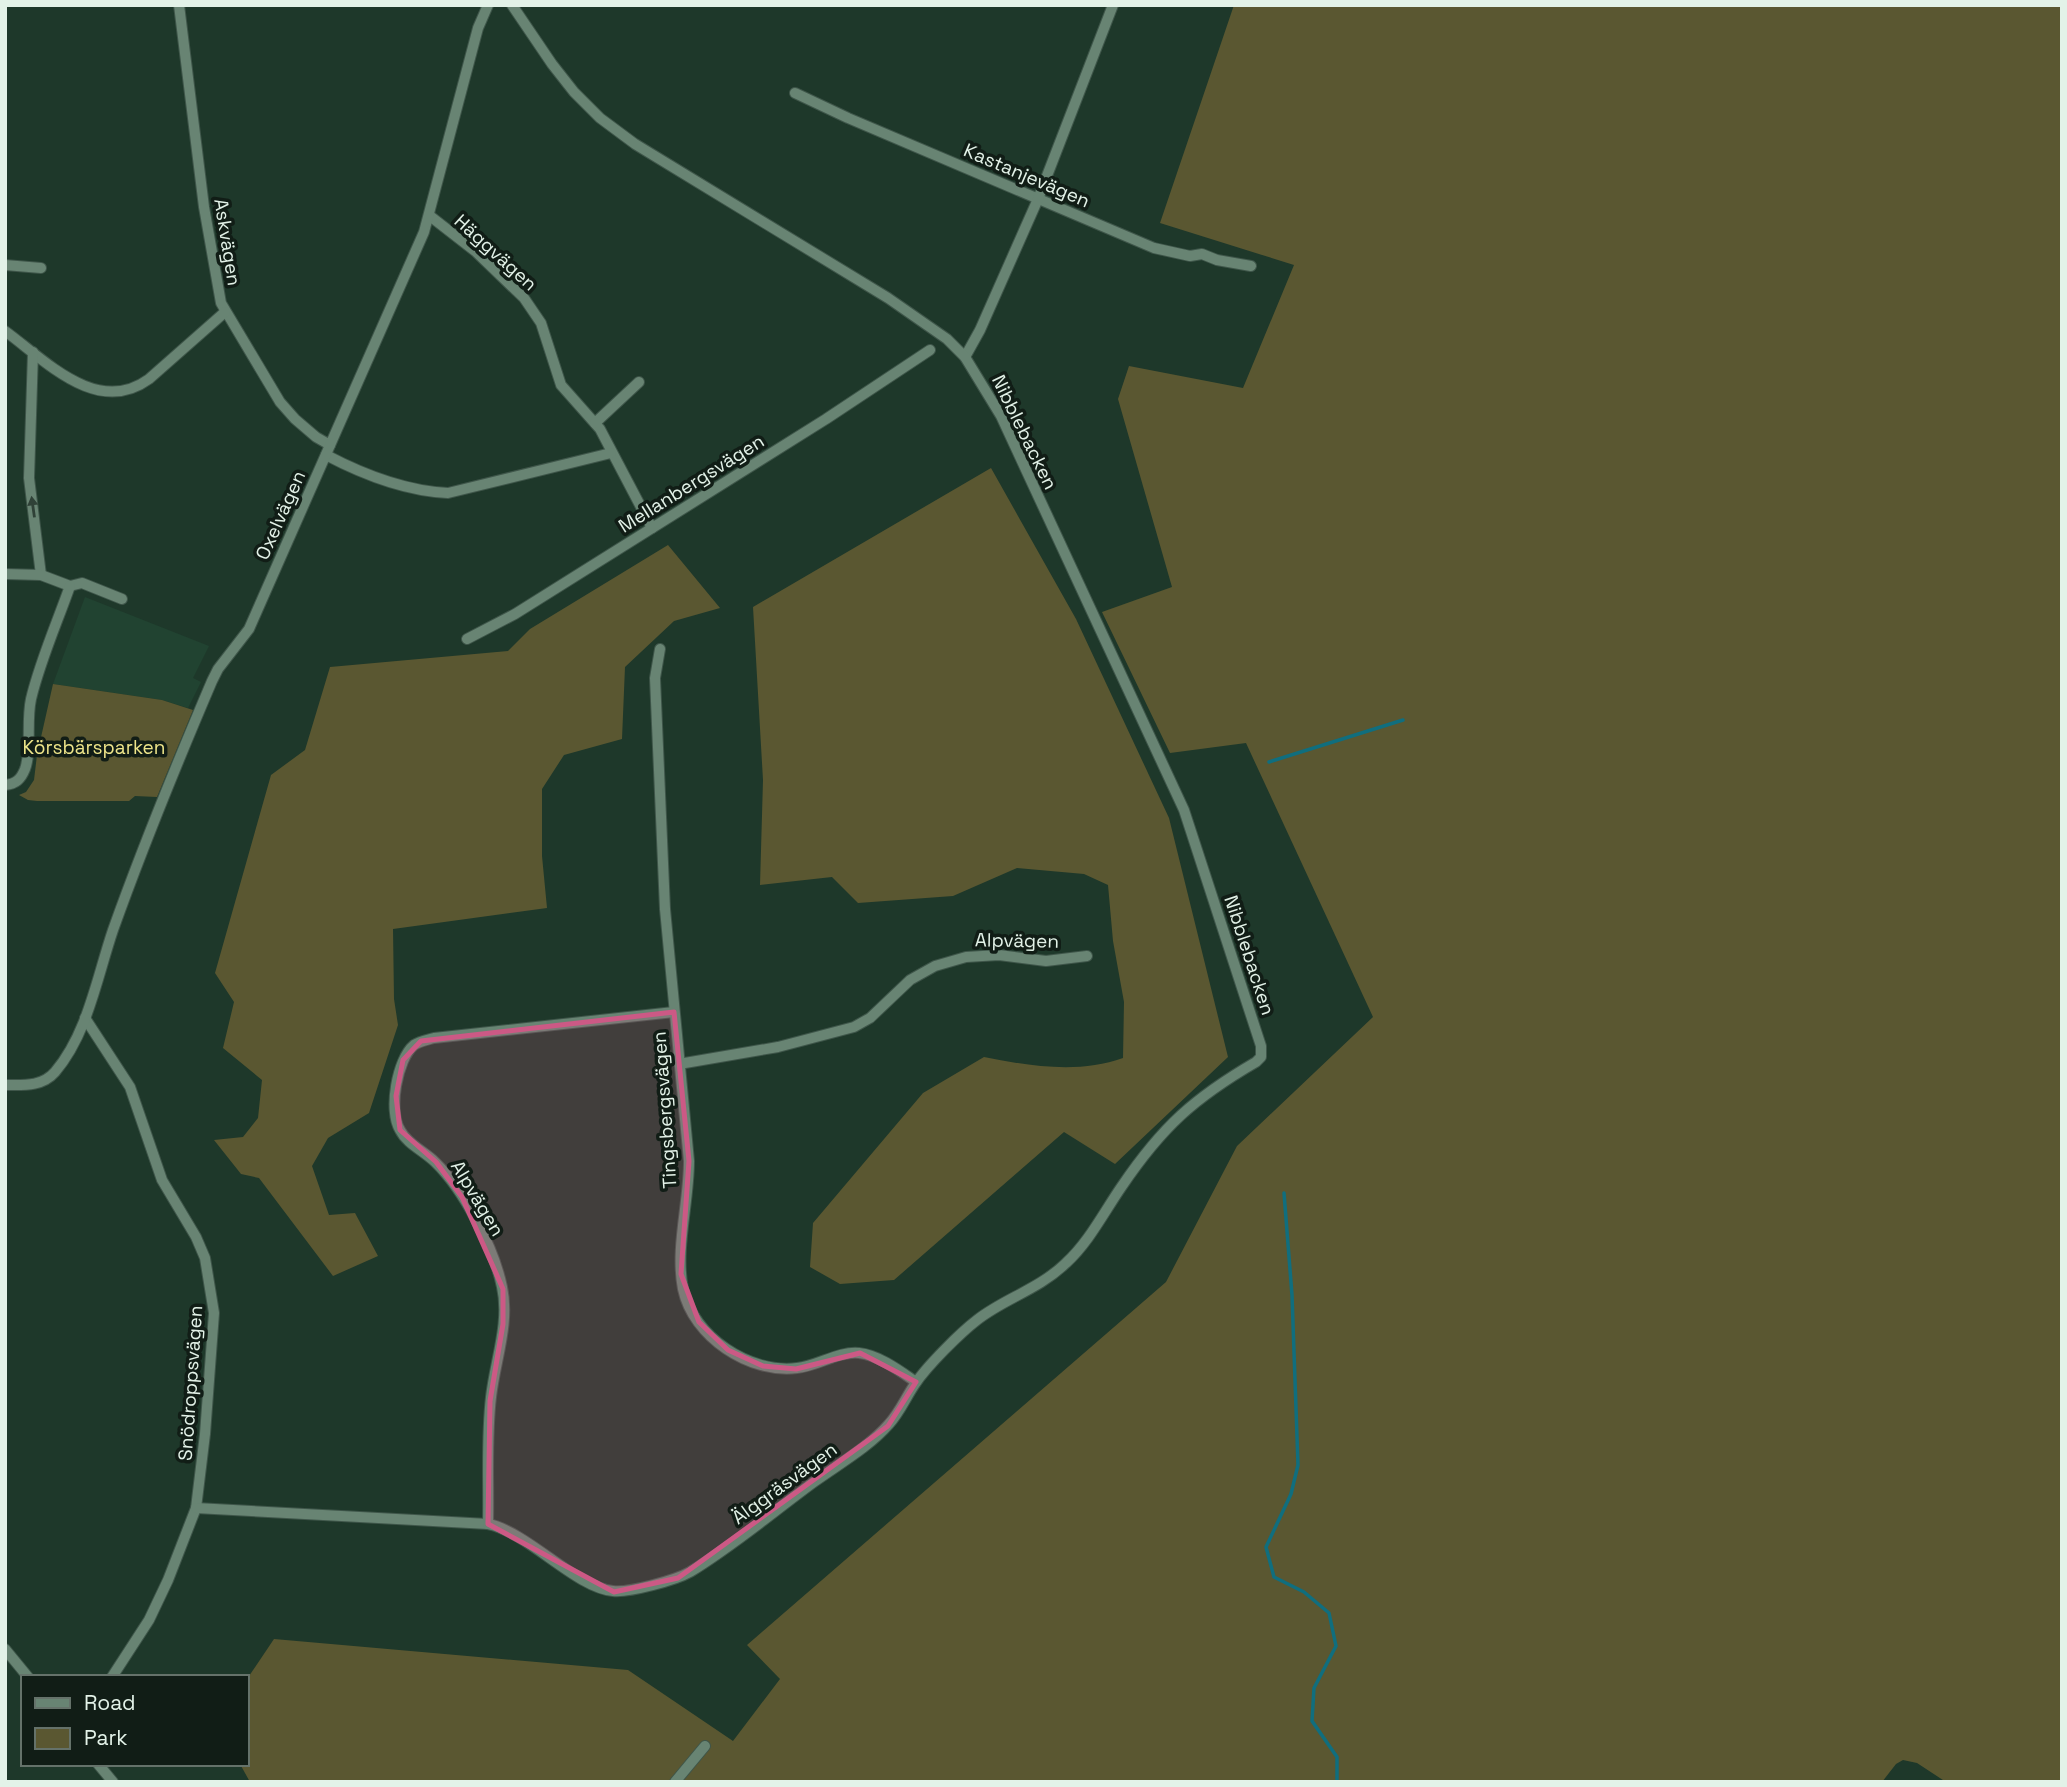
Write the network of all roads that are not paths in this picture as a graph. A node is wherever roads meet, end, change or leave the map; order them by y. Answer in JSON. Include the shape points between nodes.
{"nodes":[{"id":1,"x":179,"y":5,"type":"edge"},
{"id":2,"x":488,"y":5,"type":"edge"},
{"id":3,"x":512,"y":5,"type":"edge"},
{"id":4,"x":1113,"y":5,"type":"edge"},
{"id":5,"x":795,"y":93,"type":"dead end"},
{"id":6,"x":1038,"y":200,"type":"junction"},
{"id":7,"x":430,"y":216,"type":"junction"},
{"id":8,"x":5,"y":265,"type":"edge"},
{"id":9,"x":1251,"y":265,"type":"dead end"},
{"id":10,"x":41,"y":268,"type":"dead end"},
{"id":11,"x":225,"y":312,"type":"junction"},
{"id":12,"x":5,"y":331,"type":"edge"},
{"id":13,"x":930,"y":350,"type":"dead end"},
{"id":14,"x":33,"y":352,"type":"junction"},
{"id":15,"x":965,"y":357,"type":"junction"},
{"id":16,"x":639,"y":382,"type":"dead end"},
{"id":17,"x":595,"y":423,"type":"junction"},
{"id":18,"x":328,"y":450,"type":"junction"},
{"id":19,"x":611,"y":453,"type":"junction"},
{"id":20,"x":652,"y":528,"type":"junction"},
{"id":21,"x":5,"y":574,"type":"edge"},
{"id":22,"x":41,"y":575,"type":"junction"},
{"id":23,"x":70,"y":586,"type":"junction"},
{"id":24,"x":122,"y":599,"type":"dead end"},
{"id":25,"x":467,"y":639,"type":"dead end"},
{"id":26,"x":660,"y":649,"type":"dead end"},
{"id":27,"x":5,"y":785,"type":"edge"},
{"id":28,"x":1087,"y":956,"type":"dead end"},
{"id":29,"x":674,"y":1012,"type":"junction"},
{"id":30,"x":83,"y":1023,"type":"junction"},
{"id":31,"x":1256,"y":1062,"type":"joint"},
{"id":32,"x":679,"y":1064,"type":"junction"},
{"id":33,"x":5,"y":1085,"type":"edge"},
{"id":34,"x":916,"y":1382,"type":"junction"},
{"id":35,"x":196,"y":1508,"type":"junction"},
{"id":36,"x":488,"y":1524,"type":"junction"},
{"id":37,"x":5,"y":1649,"type":"edge"},
{"id":38,"x":26,"y":1675,"type":"edge"},
{"id":39,"x":113,"y":1675,"type":"edge"},
{"id":40,"x":705,"y":1746,"type":"dead end"},
{"id":41,"x":110,"y":1778,"type":"edge"},
{"id":42,"x":95,"y":1782,"type":"edge"},
{"id":43,"x":675,"y":1782,"type":"edge"}],
"edges":[{"from":1,"to":11,"type":"street","name":"Askvägen","via":[[204,207]]},
{"from":2,"to":7,"type":"street","name":"Oxelvägen","via":[[478,28]]},
{"from":3,"to":15,"type":"street","name":"Nibblebacken","via":[[551,64],[600,118],[888,298]]},
{"from":4,"to":6,"type":"street"},
{"from":5,"to":6,"type":"street","name":"Kastanjevägen"},
{"from":6,"to":9,"type":"street","name":"Kastanjevägen","via":[[1154,248]]},
{"from":6,"to":15,"type":"street"},
{"from":7,"to":17,"type":"street","name":"Häggvägen","via":[[524,298],[541,323],[561,385]]},
{"from":7,"to":18,"type":"street","name":"Oxelvägen"},
{"from":8,"to":10,"type":"street"},
{"from":11,"to":14,"type":"street","via":[[149,379],[119,391],[84,386]]},
{"from":11,"to":18,"type":"street","name":"Askvägen","via":[[280,402]]},
{"from":12,"to":14,"type":"street"},
{"from":13,"to":20,"type":"street","name":"Mellanbergsvägen"},
{"from":22,"to":14,"type":"street","one_way":true,"via":[[29,478]]},
{"from":15,"to":31,"type":"street","name":"Nibblebacken","via":[[1000,416],[1184,810],[1261,1046]]},
{"from":16,"to":17,"type":"street"},
{"from":17,"to":19,"type":"street","name":"Häggvägen"},
{"from":18,"to":19,"type":"street","name":"Askvägen","via":[[391,483],[448,493]]},
{"from":18,"to":30,"type":"street","name":"Oxelvägen","via":[[249,629],[212,681],[148,835]]},
{"from":19,"to":20,"type":"street","name":"Häggvägen"},
{"from":20,"to":25,"type":"street","name":"Mellanbergsvägen"},
{"from":21,"to":22,"type":"street"},
{"from":22,"to":23,"type":"street"},
{"from":23,"to":24,"type":"street","via":[[82,583]]},
{"from":23,"to":27,"type":"street","via":[[31,700],[26,766],[20,779]]},
{"from":26,"to":29,"type":"street","name":"Tingsbergsvägen","via":[[655,678]]},
{"from":28,"to":32,"type":"street","name":"Alpvägen","via":[[1046,961],[999,955],[935,965],[854,1027],[778,1047]]},
{"from":29,"to":32,"type":"street","name":"Tingsbergsvägen"},
{"from":29,"to":36,"type":"street","name":"Alpvägen","via":[[434,1038],[414,1045],[403,1060],[395,1113],[400,1130],[436,1162],[462,1197],[493,1257],[503,1289],[503,1324],[490,1401]]},
{"from":30,"to":33,"type":"street","name":"Oxelvägen","via":[[54,1074],[34,1085]]},
{"from":30,"to":35,"type":"street","name":"Snödroppsvägen","via":[[130,1087],[162,1180],[196,1237],[209,1275],[214,1313]]},
{"from":31,"to":34,"type":"street","name":"Älggräsvägen","via":[[1223,1081],[1170,1124],[1068,1262],[1037,1286],[976,1320]]},
{"from":32,"to":34,"type":"street","name":"Tingsbergsvägen","via":[[689,1161],[681,1274],[686,1299],[699,1322],[728,1350],[764,1366],[796,1369],[860,1353]]},
{"from":34,"to":36,"type":"street","name":"Älggräsvägen","via":[[888,1426],[678,1578],[614,1591],[591,1584]]},
{"from":35,"to":36,"type":"street","name":"Älggräsvägen"},
{"from":35,"to":39,"type":"street","name":"Snödroppsvägen","via":[[149,1620]]},
{"from":37,"to":38,"type":"street"},
{"from":40,"to":43,"type":"street"},
{"from":41,"to":42,"type":"street"}]}
